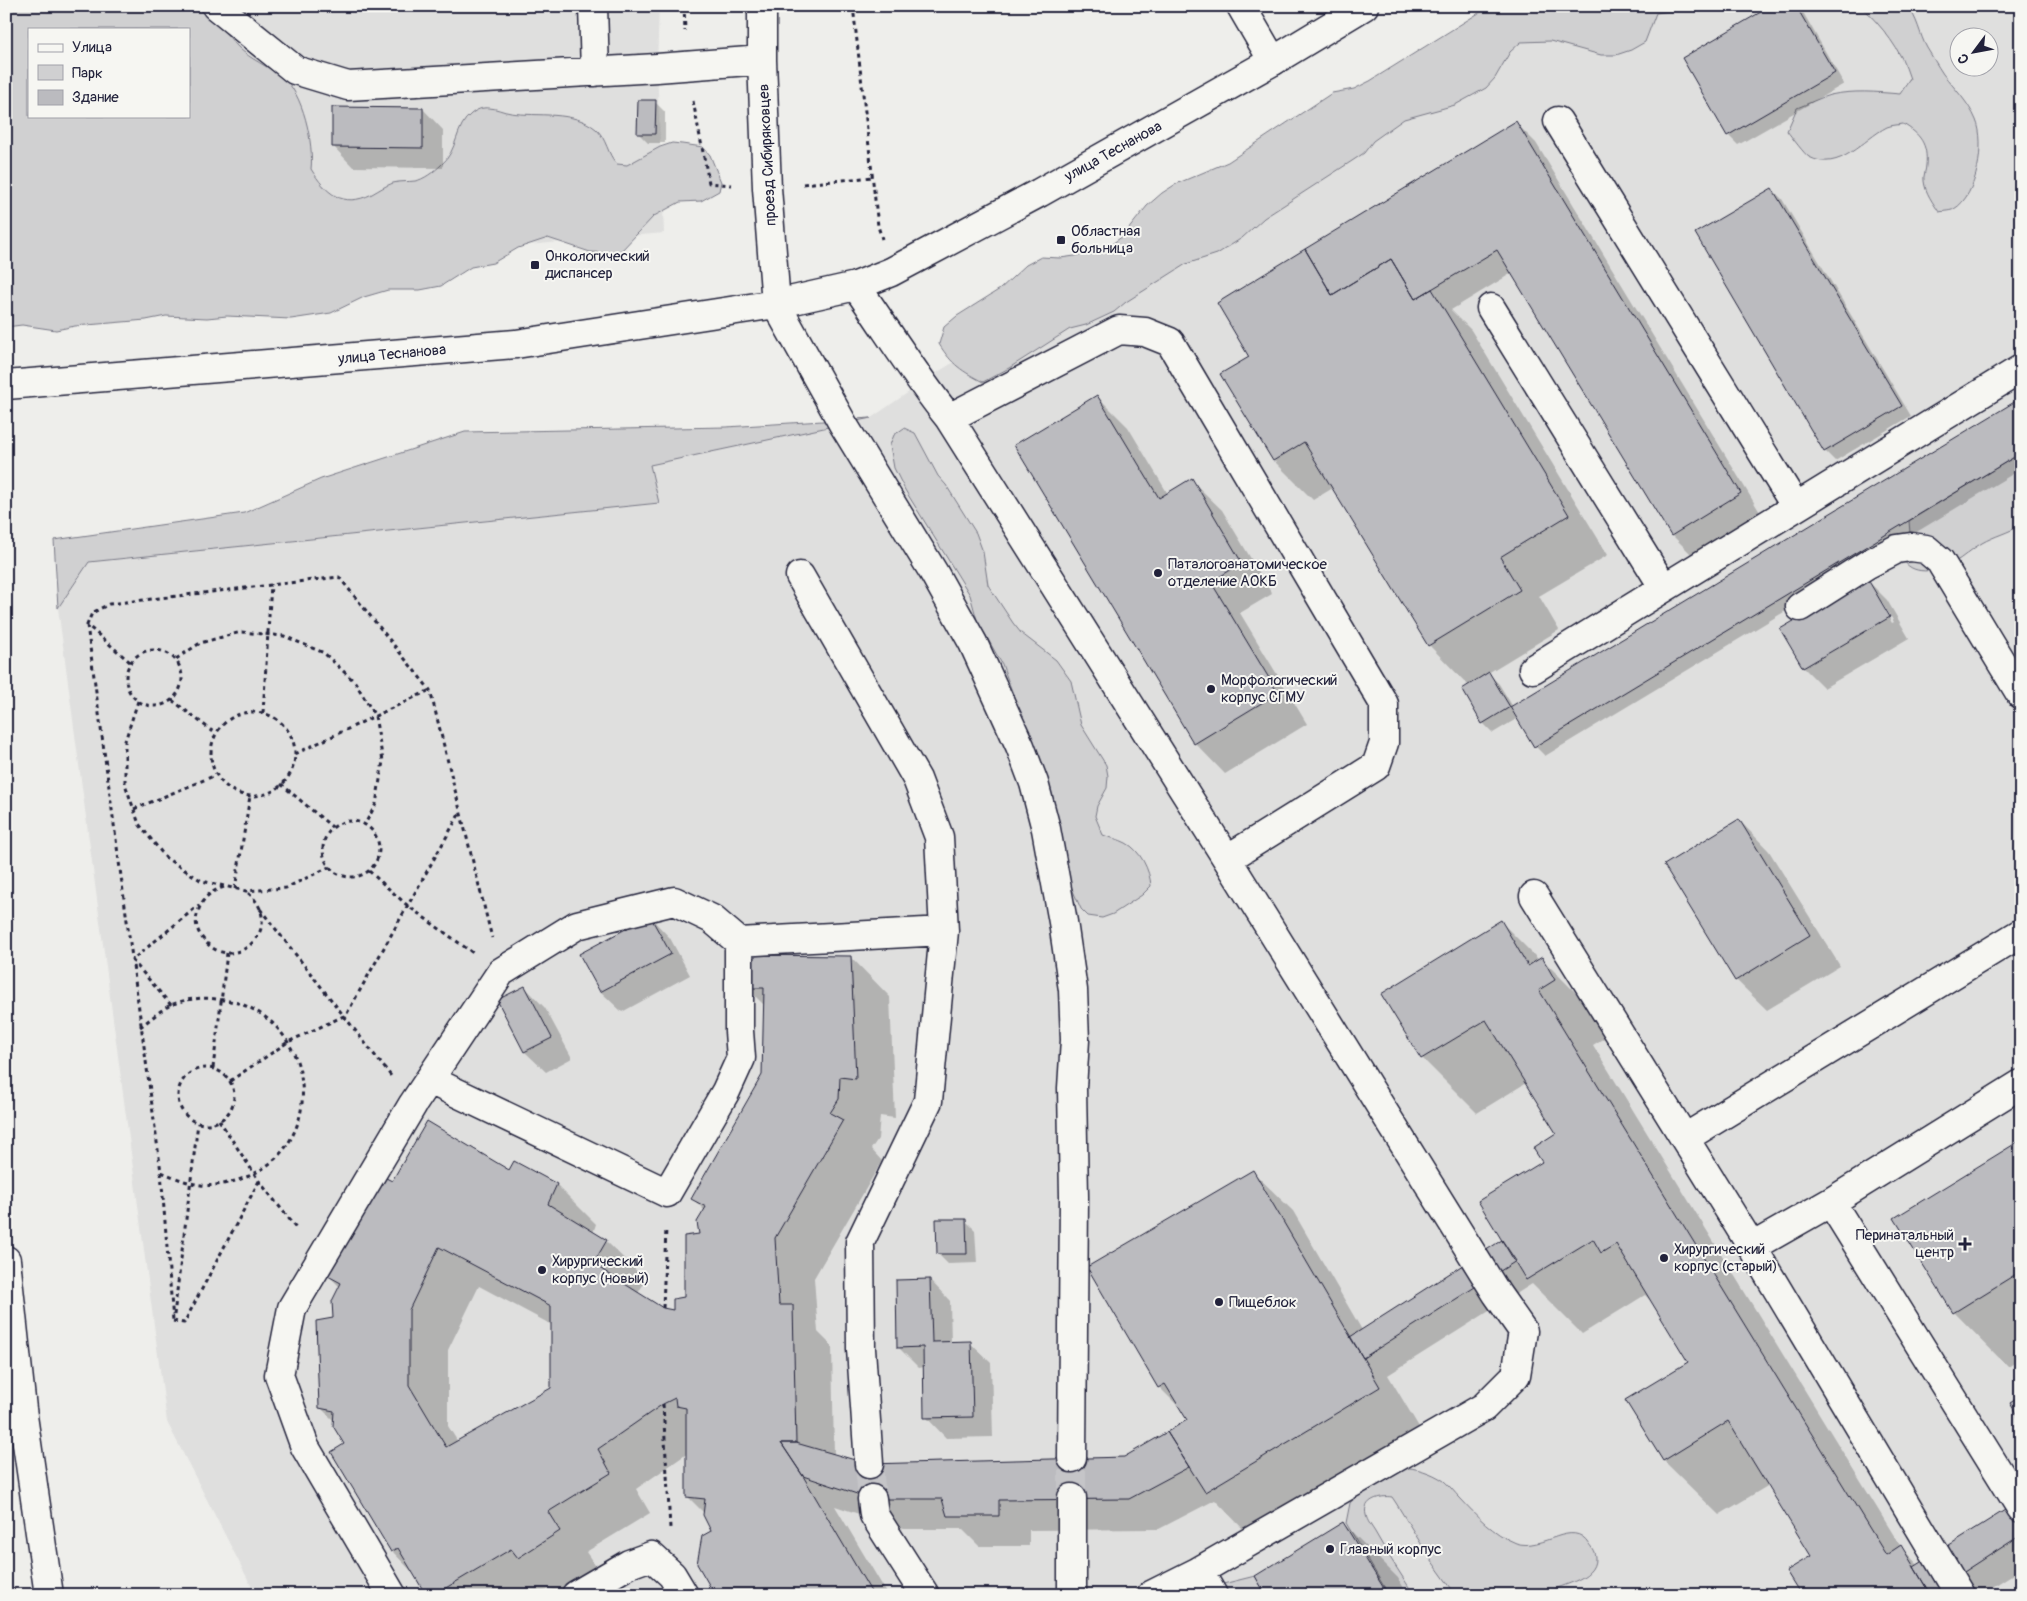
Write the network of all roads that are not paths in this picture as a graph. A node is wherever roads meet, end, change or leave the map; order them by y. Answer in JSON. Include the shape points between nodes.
{"nodes":[{"id":1,"x":216,"y":6,"type":"edge"},
{"id":2,"x":593,"y":6,"type":"edge"},
{"id":3,"x":762,"y":6,"type":"edge"},
{"id":4,"x":1241,"y":6,"type":"edge"},
{"id":5,"x":1364,"y":6,"type":"edge"},
{"id":6,"x":762,"y":60,"type":"junction"},
{"id":7,"x":1273,"y":61,"type":"junction"},
{"id":8,"x":595,"y":72,"type":"junction"},
{"id":9,"x":1558,"y":121,"type":"dead end"},
{"id":10,"x":856,"y":286,"type":"junction"},
{"id":11,"x":776,"y":304,"type":"junction"},
{"id":12,"x":1491,"y":308,"type":"dead end"},
{"id":13,"x":2021,"y":368,"type":"edge"},
{"id":14,"x":6,"y":385,"type":"edge"},
{"id":15,"x":949,"y":418,"type":"junction"},
{"id":16,"x":1796,"y":507,"type":"junction"},
{"id":17,"x":800,"y":576,"type":"dead end"},
{"id":18,"x":1664,"y":588,"type":"junction"},
{"id":19,"x":1800,"y":607,"type":"dead end"},
{"id":20,"x":1533,"y":669,"type":"dead end"},
{"id":21,"x":2021,"y":695,"type":"edge"},
{"id":22,"x":1227,"y":859,"type":"junction"},
{"id":23,"x":1534,"y":896,"type":"dead end"},
{"id":24,"x":944,"y":931,"type":"junction"},
{"id":25,"x":2021,"y":933,"type":"edge"},
{"id":26,"x":740,"y":942,"type":"junction"},
{"id":27,"x":430,"y":1080,"type":"junction"},
{"id":28,"x":2021,"y":1084,"type":"edge"},
{"id":29,"x":1685,"y":1138,"type":"junction"},
{"id":30,"x":1831,"y":1202,"type":"junction"},
{"id":31,"x":1752,"y":1246,"type":"junction"},
{"id":32,"x":6,"y":1260,"type":"edge"},
{"id":33,"x":1072,"y":1458,"type":"tunnel mouth"},
{"id":34,"x":870,"y":1464,"type":"tunnel mouth"},
{"id":35,"x":1072,"y":1498,"type":"tunnel mouth"},
{"id":36,"x":872,"y":1499,"type":"tunnel mouth"},
{"id":37,"x":2021,"y":1508,"type":"edge"},
{"id":38,"x":1199,"y":1571,"type":"junction"},
{"id":39,"x":678,"y":1585,"type":"edge"},
{"id":40,"x":49,"y":1595,"type":"edge"},
{"id":41,"x":392,"y":1595,"type":"edge"},
{"id":42,"x":576,"y":1595,"type":"edge"},
{"id":43,"x":924,"y":1595,"type":"edge"},
{"id":44,"x":1072,"y":1595,"type":"edge"},
{"id":45,"x":1151,"y":1595,"type":"edge"},
{"id":46,"x":1213,"y":1595,"type":"edge"},
{"id":47,"x":1960,"y":1595,"type":"edge"}],
"edges":[{"from":1,"to":8,"type":"main road","via":[[295,70],[348,86]]},
{"from":2,"to":8,"type":"main road"},
{"from":3,"to":6,"type":"main road","name":"проезд Сибиряковцев"},
{"from":4,"to":7,"type":"main road"},
{"from":5,"to":7,"type":"main road","name":"улица Теснанова"},
{"from":6,"to":8,"type":"main road"},
{"from":6,"to":11,"type":"main road","name":"проезд Сибиряковцев"},
{"from":7,"to":10,"type":"main road","name":"улица Теснанова","via":[[1039,193],[891,272]]},
{"from":9,"to":16,"type":"main road"},
{"from":10,"to":11,"type":"main road","name":"улица Теснанова"},
{"from":10,"to":15,"type":"main road","via":[[921,383]]},
{"from":11,"to":14,"type":"main road","name":"улица Теснанова","via":[[516,344]]},
{"from":11,"to":33,"type":"main road","via":[[973,643],[1020,746],[1046,829],[1073,990]]},
{"from":12,"to":18,"type":"main road"},
{"from":13,"to":16,"type":"main road"},
{"from":15,"to":22,"type":"main road"},
{"from":15,"to":22,"type":"main road","via":[[1120,330],[1145,332],[1170,342],[1384,704],[1384,744],[1376,766]]},
{"from":16,"to":18,"type":"main road"},
{"from":17,"to":24,"type":"main road","via":[[917,779],[939,837]]},
{"from":18,"to":20,"type":"main road"},
{"from":19,"to":21,"type":"main road","via":[[1897,549],[1926,549],[1940,561]]},
{"from":22,"to":38,"type":"main road","via":[[1523,1331],[1516,1375],[1484,1407]]},
{"from":23,"to":29,"type":"main road"},
{"from":24,"to":26,"type":"main road"},
{"from":24,"to":34,"type":"main road","via":[[928,1101],[860,1242],[861,1349]]},
{"from":25,"to":29,"type":"main road"},
{"from":26,"to":27,"type":"main road","via":[[712,919],[674,900],[578,925],[501,972]]},
{"from":26,"to":27,"type":"main road","via":[[741,1058],[726,1091],[667,1192]]},
{"from":27,"to":41,"type":"main road","via":[[292,1308],[279,1375],[305,1447]]},
{"from":28,"to":30,"type":"main road"},
{"from":29,"to":31,"type":"main road"},
{"from":30,"to":31,"type":"main road"},
{"from":30,"to":37,"type":"main road"},
{"from":31,"to":47,"type":"main road"},
{"from":32,"to":40,"type":"main road","via":[[22,1409]]},
{"from":35,"to":44,"type":"main road"},
{"from":36,"to":43,"type":"main road","via":[[874,1515]]},
{"from":38,"to":45,"type":"main road"},
{"from":38,"to":46,"type":"main road"},
{"from":39,"to":42,"type":"main road","via":[[650,1556],[629,1564]]}]}
